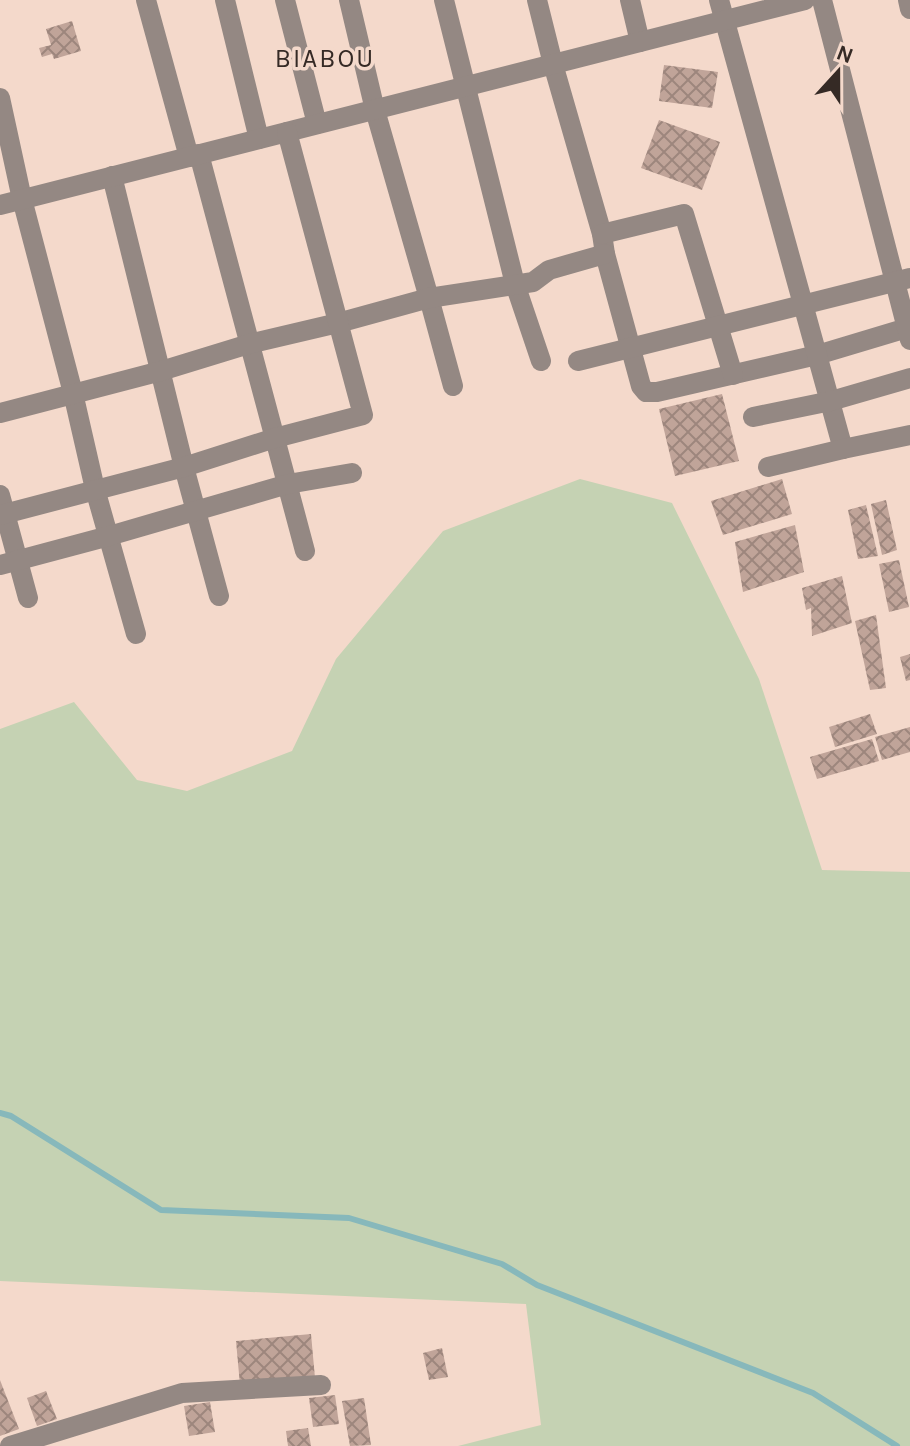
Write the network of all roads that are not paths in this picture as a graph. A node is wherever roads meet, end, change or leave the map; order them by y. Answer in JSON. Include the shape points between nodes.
{"nodes":[{"id":1,"x":146,"y":0,"type":"edge"},
{"id":2,"x":225,"y":0,"type":"edge"},
{"id":3,"x":285,"y":0,"type":"edge"},
{"id":4,"x":349,"y":0,"type":"edge"},
{"id":5,"x":444,"y":0,"type":"edge"},
{"id":6,"x":537,"y":0,"type":"edge"},
{"id":7,"x":630,"y":0,"type":"edge"},
{"id":8,"x":719,"y":0,"type":"edge"},
{"id":9,"x":805,"y":0,"type":"edge"},
{"id":10,"x":822,"y":0,"type":"edge"},
{"id":11,"x":908,"y":0,"type":"edge"},
{"id":12,"x":910,"y":9,"type":"edge"},
{"id":13,"x":724,"y":21,"type":"junction"},
{"id":14,"x":640,"y":42,"type":"junction"},
{"id":15,"x":553,"y":64,"type":"junction"},
{"id":16,"x":465,"y":86,"type":"junction"},
{"id":17,"x":0,"y":98,"type":"edge"},
{"id":18,"x":375,"y":110,"type":"junction"},
{"id":19,"x":317,"y":124,"type":"junction"},
{"id":20,"x":287,"y":132,"type":"junction"},
{"id":21,"x":259,"y":139,"type":"junction"},
{"id":22,"x":194,"y":156,"type":"junction"},
{"id":23,"x":112,"y":176,"type":"junction"},
{"id":24,"x":22,"y":199,"type":"junction"},
{"id":25,"x":0,"y":205,"type":"edge"},
{"id":26,"x":603,"y":244,"type":"junction"},
{"id":27,"x":902,"y":280,"type":"edge"},
{"id":28,"x":515,"y":284,"type":"junction"},
{"id":29,"x":429,"y":298,"type":"junction"},
{"id":30,"x":805,"y":305,"type":"junction"},
{"id":31,"x":338,"y":323,"type":"junction"},
{"id":32,"x":717,"y":327,"type":"junction"},
{"id":33,"x":909,"y":332,"type":"edge"},
{"id":34,"x":249,"y":344,"type":"junction"},
{"id":35,"x":631,"y":349,"type":"junction"},
{"id":36,"x":817,"y":355,"type":"junction"},
{"id":37,"x":541,"y":361,"type":"dead end"},
{"id":38,"x":578,"y":361,"type":"dead end"},
{"id":39,"x":161,"y":371,"type":"junction"},
{"id":40,"x":733,"y":375,"type":"junction"},
{"id":41,"x":910,"y":378,"type":"edge"},
{"id":42,"x":453,"y":386,"type":"dead end"},
{"id":43,"x":73,"y":393,"type":"junction"},
{"id":44,"x":831,"y":401,"type":"junction"},
{"id":45,"x":0,"y":413,"type":"edge"},
{"id":46,"x":753,"y":417,"type":"dead end"},
{"id":47,"x":910,"y":436,"type":"edge"},
{"id":48,"x":275,"y":438,"type":"junction"},
{"id":49,"x":843,"y":449,"type":"junction"},
{"id":50,"x":184,"y":467,"type":"junction"},
{"id":51,"x":768,"y":467,"type":"dead end"},
{"id":52,"x":352,"y":473,"type":"dead end"},
{"id":53,"x":288,"y":484,"type":"junction"},
{"id":54,"x":95,"y":489,"type":"junction"},
{"id":55,"x":1,"y":508,"type":"edge"},
{"id":56,"x":196,"y":511,"type":"junction"},
{"id":57,"x":109,"y":536,"type":"junction"},
{"id":58,"x":305,"y":551,"type":"dead end"},
{"id":59,"x":9,"y":562,"type":"edge"},
{"id":60,"x":219,"y":596,"type":"dead end"},
{"id":61,"x":28,"y":598,"type":"dead end"},
{"id":62,"x":136,"y":634,"type":"dead end"},
{"id":63,"x":321,"y":1385,"type":"dead end"},
{"id":64,"x":10,"y":1446,"type":"edge"}],
"edges":[{"from":1,"to":22,"type":"street"},
{"from":2,"to":21,"type":"street"},
{"from":3,"to":19,"type":"street"},
{"from":4,"to":18,"type":"street"},
{"from":5,"to":16,"type":"street"},
{"from":6,"to":15,"type":"street"},
{"from":7,"to":14,"type":"street"},
{"from":8,"to":13,"type":"street"},
{"from":9,"to":13,"type":"street"},
{"from":10,"to":27,"type":"street"},
{"from":11,"to":12,"type":"street"},
{"from":13,"to":14,"type":"street"},
{"from":13,"to":30,"type":"street"},
{"from":14,"to":15,"type":"street"},
{"from":15,"to":16,"type":"street"},
{"from":15,"to":26,"type":"street"},
{"from":16,"to":18,"type":"street"},
{"from":16,"to":28,"type":"street"},
{"from":17,"to":24,"type":"street"},
{"from":18,"to":19,"type":"street"},
{"from":18,"to":29,"type":"street"},
{"from":19,"to":20,"type":"street"},
{"from":20,"to":21,"type":"street"},
{"from":20,"to":31,"type":"street"},
{"from":21,"to":22,"type":"street"},
{"from":22,"to":23,"type":"street"},
{"from":22,"to":34,"type":"street"},
{"from":23,"to":24,"type":"street"},
{"from":23,"to":39,"type":"street"},
{"from":24,"to":25,"type":"street"},
{"from":24,"to":43,"type":"street"},
{"from":26,"to":28,"type":"street","via":[[533,282]]},
{"from":26,"to":32,"type":"street","via":[[684,214]]},
{"from":26,"to":35,"type":"street"},
{"from":27,"to":30,"type":"street"},
{"from":27,"to":33,"type":"street"},
{"from":28,"to":29,"type":"street"},
{"from":28,"to":37,"type":"street"},
{"from":29,"to":31,"type":"street"},
{"from":29,"to":42,"type":"street"},
{"from":30,"to":32,"type":"street"},
{"from":30,"to":36,"type":"street"},
{"from":31,"to":34,"type":"street"},
{"from":31,"to":48,"type":"street","via":[[363,415]]},
{"from":32,"to":35,"type":"street"},
{"from":32,"to":40,"type":"street"},
{"from":33,"to":36,"type":"street"},
{"from":34,"to":39,"type":"street"},
{"from":34,"to":48,"type":"street"},
{"from":35,"to":38,"type":"street"},
{"from":35,"to":40,"type":"street","via":[[646,392]]},
{"from":36,"to":40,"type":"street"},
{"from":36,"to":44,"type":"street"},
{"from":39,"to":43,"type":"street"},
{"from":39,"to":50,"type":"street"},
{"from":41,"to":44,"type":"street"},
{"from":43,"to":45,"type":"street"},
{"from":43,"to":54,"type":"street"},
{"from":44,"to":46,"type":"street"},
{"from":44,"to":49,"type":"street"},
{"from":47,"to":49,"type":"street"},
{"from":48,"to":50,"type":"street"},
{"from":48,"to":53,"type":"street"},
{"from":49,"to":51,"type":"street"},
{"from":50,"to":54,"type":"street"},
{"from":50,"to":56,"type":"street"},
{"from":52,"to":53,"type":"street"},
{"from":53,"to":56,"type":"street"},
{"from":53,"to":58,"type":"street"},
{"from":54,"to":55,"type":"street"},
{"from":54,"to":57,"type":"street"},
{"from":55,"to":59,"type":"street"},
{"from":56,"to":57,"type":"street"},
{"from":56,"to":60,"type":"street"},
{"from":57,"to":59,"type":"street"},
{"from":57,"to":62,"type":"street"},
{"from":59,"to":61,"type":"street"},
{"from":63,"to":64,"type":"street","via":[[182,1393]]}]}
